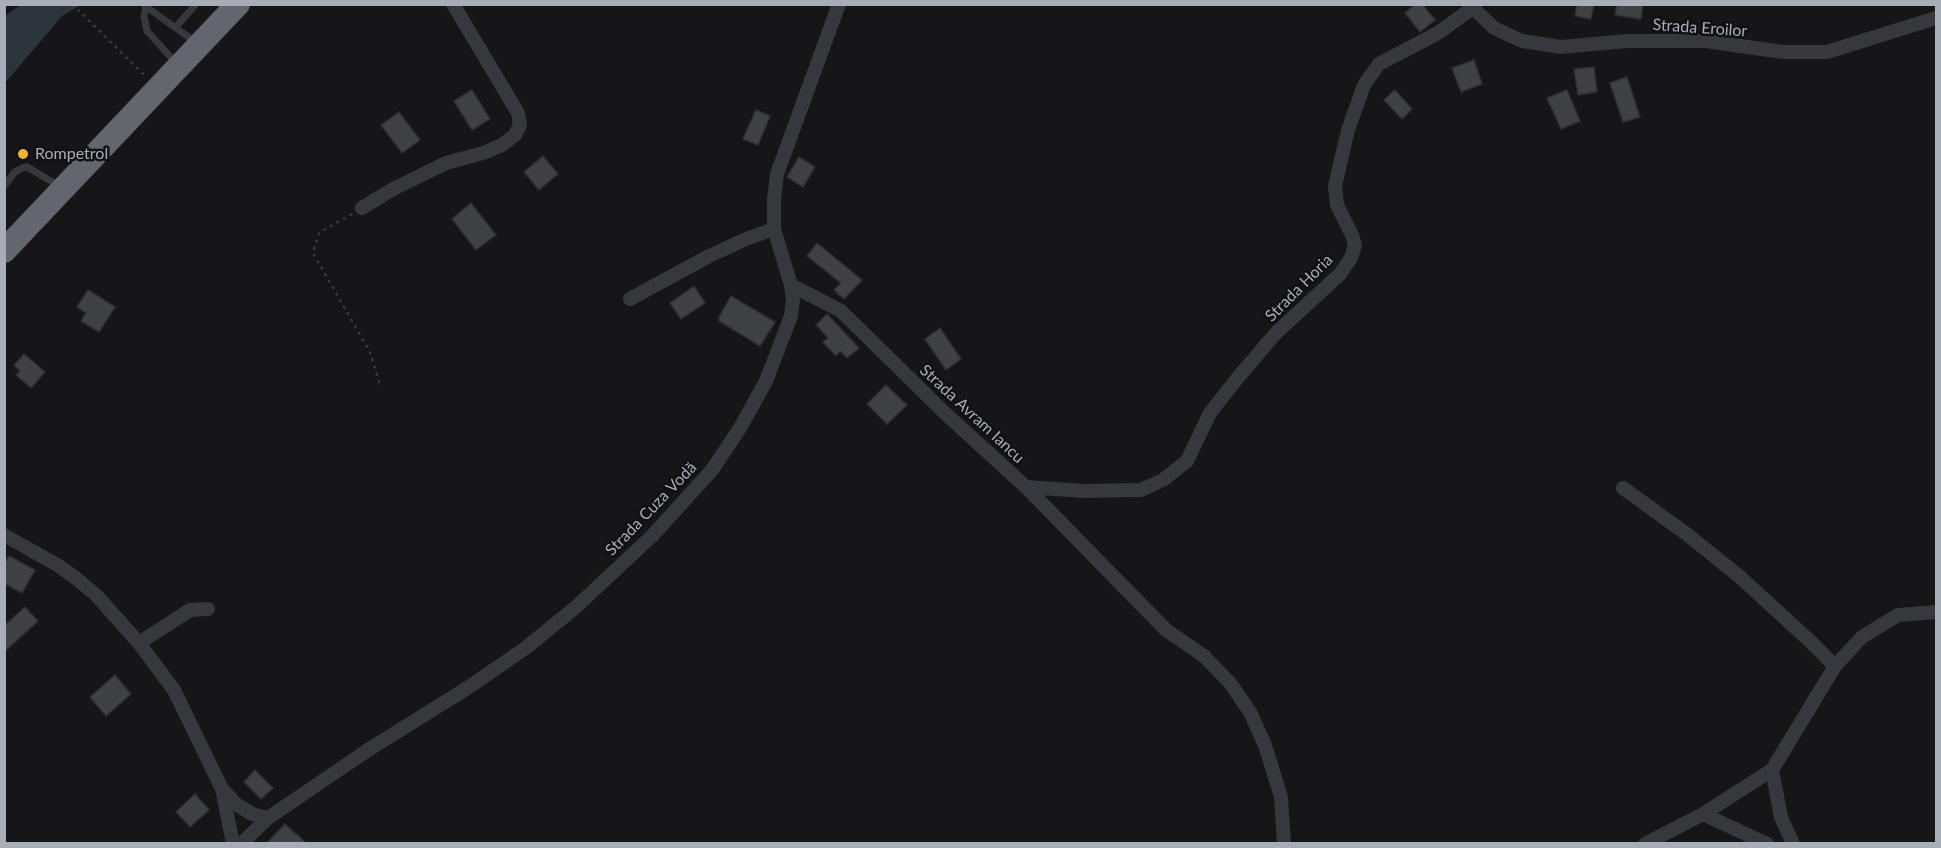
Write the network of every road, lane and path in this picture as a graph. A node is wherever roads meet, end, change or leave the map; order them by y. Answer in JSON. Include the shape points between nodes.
{"nodes":[{"id":1,"x":72,"y":4,"type":"edge"},
{"id":2,"x":196,"y":4,"type":"edge"},
{"id":3,"x":238,"y":4,"type":"edge"},
{"id":4,"x":453,"y":4,"type":"edge"},
{"id":5,"x":839,"y":4,"type":"edge"},
{"id":6,"x":146,"y":5,"type":"edge"},
{"id":7,"x":1470,"y":7,"type":"edge"},
{"id":8,"x":1936,"y":18,"type":"edge"},
{"id":9,"x":176,"y":27,"type":"junction"},
{"id":10,"x":199,"y":45,"type":"junction"},
{"id":11,"x":131,"y":62,"type":"dead end"},
{"id":12,"x":178,"y":66,"type":"junction"},
{"id":13,"x":4,"y":186,"type":"edge"},
{"id":14,"x":63,"y":188,"type":"junction"},
{"id":15,"x":362,"y":208,"type":"joint"},
{"id":16,"x":774,"y":230,"type":"junction"},
{"id":17,"x":9,"y":242,"type":"edge"},
{"id":18,"x":791,"y":285,"type":"junction"},
{"id":19,"x":630,"y":299,"type":"dead end"},
{"id":20,"x":381,"y":388,"type":"dead end"},
{"id":21,"x":1026,"y":488,"type":"junction"},
{"id":22,"x":1623,"y":488,"type":"dead end"},
{"id":23,"x":4,"y":535,"type":"edge"},
{"id":24,"x":208,"y":609,"type":"dead end"},
{"id":25,"x":1936,"y":612,"type":"edge"},
{"id":26,"x":139,"y":643,"type":"junction"},
{"id":27,"x":1835,"y":666,"type":"junction"},
{"id":28,"x":1772,"y":770,"type":"junction"},
{"id":29,"x":222,"y":789,"type":"junction"},
{"id":30,"x":1703,"y":814,"type":"junction"},
{"id":31,"x":268,"y":818,"type":"junction"},
{"id":32,"x":233,"y":843,"type":"edge"},
{"id":33,"x":241,"y":843,"type":"edge"},
{"id":34,"x":1284,"y":843,"type":"edge"},
{"id":35,"x":1645,"y":843,"type":"edge"},
{"id":36,"x":1767,"y":843,"type":"edge"},
{"id":37,"x":1792,"y":843,"type":"edge"}],
"edges":[{"from":1,"to":11,"type":"path"},
{"from":2,"to":9,"type":"lane"},
{"from":3,"to":10,"type":"highway"},
{"from":4,"to":15,"type":"street","via":[[518,113],[520,124],[515,135],[502,145],[446,163]]},
{"from":5,"to":16,"type":"street","name":"Strada Cuza Vodă","via":[[777,174]]},
{"from":6,"to":9,"type":"lane"},
{"from":6,"to":12,"type":"lane","via":[[147,31]]},
{"from":7,"to":8,"type":"street","name":"Strada Eroilor","via":[[1494,27],[1522,41],[1561,47],[1627,41],[1706,41],[1783,52],[1827,52]]},
{"from":7,"to":21,"type":"street","name":"Strada Horia","via":[[1438,33],[1379,64],[1364,85],[1335,186],[1337,205],[1355,245],[1351,258],[1340,274],[1276,333],[1240,375],[1210,413],[1187,461],[1163,480],[1141,490]]},
{"from":9,"to":10,"type":"lane"},
{"from":10,"to":12,"type":"highway"},
{"from":12,"to":14,"type":"highway"},
{"from":13,"to":14,"type":"lane","via":[[15,172],[27,167]]},
{"from":14,"to":17,"type":"highway"},
{"from":15,"to":20,"type":"path","via":[[320,233],[313,253],[370,352]]},
{"from":16,"to":18,"type":"street","name":"Strada Cuza Vodă"},
{"from":16,"to":19,"type":"street","via":[[710,256]]},
{"from":18,"to":21,"type":"street","name":"Strada Avram Iancu","via":[[841,311]]},
{"from":18,"to":31,"type":"street","name":"Strada Cuza Vodă","via":[[791,316],[766,381],[740,428],[712,470],[652,536],[527,647]]},
{"from":21,"to":34,"type":"street","name":"Strada Avram Iancu","via":[[1166,630],[1204,656],[1230,683],[1250,712],[1265,745],[1281,797]]},
{"from":22,"to":27,"type":"street","via":[[1740,577]]},
{"from":23,"to":26,"type":"street","via":[[77,579]]},
{"from":24,"to":26,"type":"street","via":[[190,610]]},
{"from":25,"to":27,"type":"street","via":[[1898,615],[1862,637]]},
{"from":26,"to":29,"type":"street","via":[[174,690]]},
{"from":27,"to":28,"type":"street"},
{"from":28,"to":30,"type":"street"},
{"from":28,"to":37,"type":"street"},
{"from":29,"to":31,"type":"street","via":[[236,804]]},
{"from":29,"to":32,"type":"street"},
{"from":30,"to":35,"type":"street"},
{"from":30,"to":36,"type":"street"},
{"from":31,"to":33,"type":"street","name":"Strada Cuza Vodă"}]}
